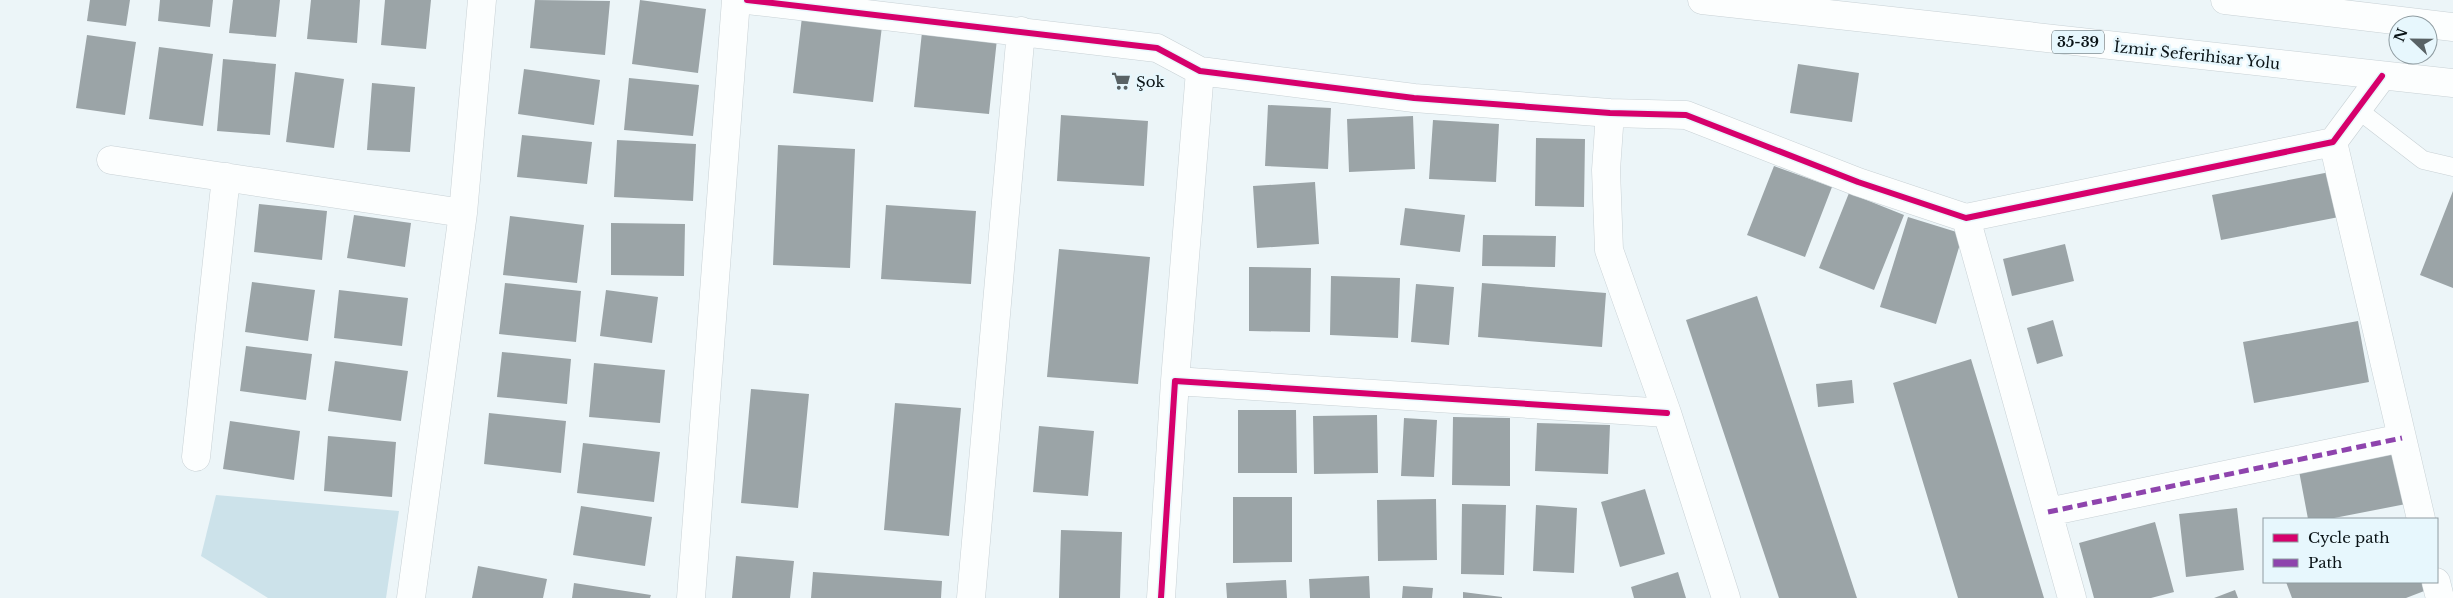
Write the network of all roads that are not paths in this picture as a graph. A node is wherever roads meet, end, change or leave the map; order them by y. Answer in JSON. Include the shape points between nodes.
{"nodes":[{"id":1,"x":482,"y":0,"type":"edge"},
{"id":2,"x":736,"y":0,"type":"edge"},
{"id":3,"x":747,"y":0,"type":"edge"},
{"id":4,"x":1702,"y":0,"type":"edge"},
{"id":5,"x":2225,"y":0,"type":"edge"},
{"id":6,"x":2453,"y":27,"type":"edge"},
{"id":7,"x":1021,"y":31,"type":"junction"},
{"id":8,"x":1200,"y":71,"type":"junction"},
{"id":9,"x":2382,"y":76,"type":"junction"},
{"id":10,"x":2453,"y":83,"type":"edge"},
{"id":11,"x":2357,"y":109,"type":"junction"},
{"id":12,"x":1610,"y":113,"type":"junction"},
{"id":13,"x":2333,"y":142,"type":"junction"},
{"id":14,"x":111,"y":160,"type":"dead end"},
{"id":15,"x":2453,"y":167,"type":"edge"},
{"id":16,"x":226,"y":177,"type":"junction"},
{"id":17,"x":463,"y":213,"type":"junction"},
{"id":18,"x":1966,"y":218,"type":"junction"},
{"id":19,"x":1175,"y":381,"type":"junction"},
{"id":20,"x":1667,"y":413,"type":"junction"},
{"id":21,"x":2402,"y":438,"type":"junction"},
{"id":22,"x":196,"y":457,"type":"dead end"},
{"id":23,"x":2048,"y":512,"type":"junction"},
{"id":24,"x":2421,"y":518,"type":"edge"},
{"id":25,"x":2436,"y":583,"type":"edge"},
{"id":26,"x":411,"y":598,"type":"edge"},
{"id":27,"x":691,"y":598,"type":"edge"},
{"id":28,"x":971,"y":598,"type":"edge"},
{"id":29,"x":1161,"y":598,"type":"edge"},
{"id":30,"x":1726,"y":598,"type":"edge"},
{"id":31,"x":2072,"y":598,"type":"edge"},
{"id":32,"x":2440,"y":598,"type":"edge"}],
"edges":[{"from":1,"to":17,"type":"street"},
{"from":2,"to":27,"type":"street"},
{"from":3,"to":7,"type":"street"},
{"from":4,"to":9,"type":"street","name":"İzmir Seferihisar Yolu","number":"35-39"},
{"from":5,"to":6,"type":"street"},
{"from":7,"to":8,"type":"street","via":[[1157,48]]},
{"from":7,"to":28,"type":"street"},
{"from":8,"to":12,"type":"street","via":[[1414,98]]},
{"from":8,"to":19,"type":"street"},
{"from":9,"to":10,"type":"street","name":"İzmir Seferihisar Yolu","number":"35-39"},
{"from":9,"to":11,"type":"street"},
{"from":11,"to":13,"type":"street"},
{"from":11,"to":15,"type":"lane","via":[[2422,160]]},
{"from":12,"to":18,"type":"street","via":[[1686,115],[1833,172]]},
{"from":12,"to":20,"type":"street","via":[[1606,170],[1610,250]]},
{"from":13,"to":18,"type":"street"},
{"from":13,"to":21,"type":"street"},
{"from":14,"to":16,"type":"street"},
{"from":16,"to":17,"type":"street"},
{"from":16,"to":22,"type":"street"},
{"from":17,"to":26,"type":"street"},
{"from":18,"to":23,"type":"street"},
{"from":19,"to":20,"type":"street"},
{"from":19,"to":29,"type":"street"},
{"from":20,"to":30,"type":"street"},
{"from":21,"to":23,"type":"street"},
{"from":21,"to":24,"type":"street"},
{"from":23,"to":31,"type":"street"},
{"from":25,"to":32,"type":"street"}]}
